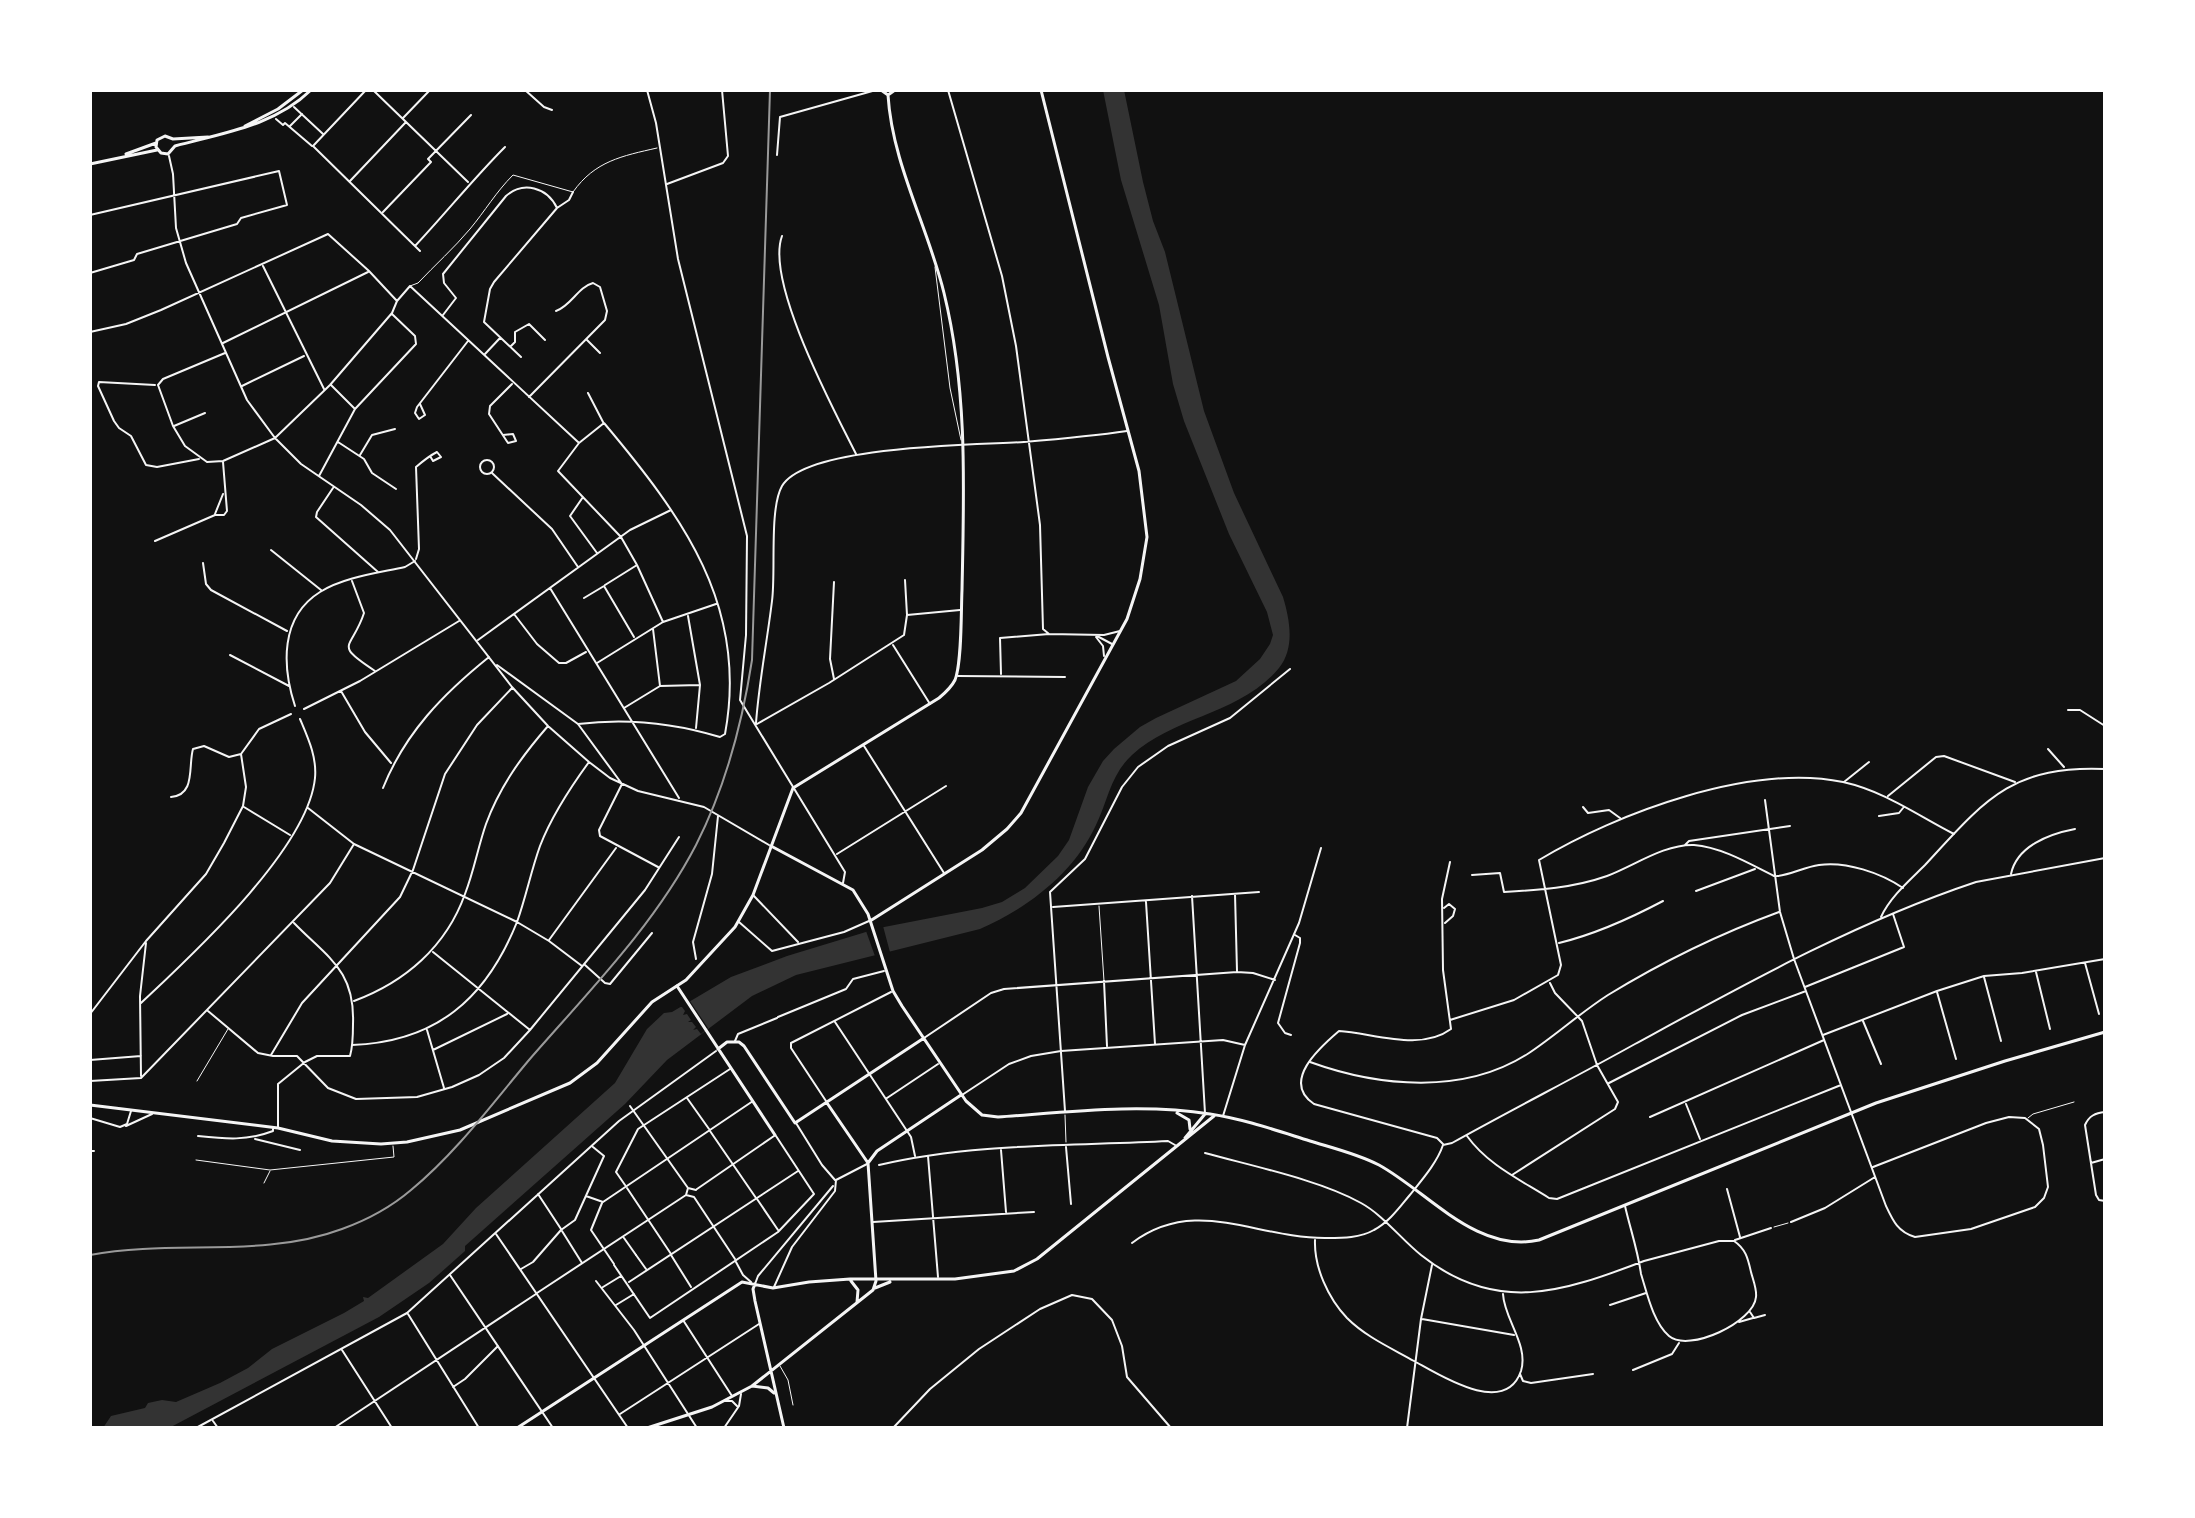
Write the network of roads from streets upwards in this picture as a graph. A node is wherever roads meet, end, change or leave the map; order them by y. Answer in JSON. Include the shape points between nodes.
{"nodes":[{"id":1,"x":303,"y":90,"type":"edge"},
{"id":2,"x":311,"y":90,"type":"edge"},
{"id":3,"x":366,"y":90,"type":"edge"},
{"id":4,"x":430,"y":90,"type":"edge"},
{"id":5,"x":525,"y":90,"type":"edge"},
{"id":6,"x":647,"y":90,"type":"edge"},
{"id":7,"x":722,"y":90,"type":"edge"},
{"id":8,"x":878,"y":90,"type":"edge"},
{"id":9,"x":895,"y":90,"type":"edge"},
{"id":10,"x":948,"y":90,"type":"edge"},
{"id":11,"x":1041,"y":90,"type":"edge"},
{"id":12,"x":375,"y":91,"type":"edge"},
{"id":13,"x":888,"y":95,"type":"junction"},
{"id":14,"x":294,"y":107,"type":"dead end"},
{"id":15,"x":552,"y":110,"type":"dead end"},
{"id":16,"x":302,"y":114,"type":"junction"},
{"id":17,"x":471,"y":115,"type":"dead end"},
{"id":18,"x":276,"y":119,"type":"dead end"},
{"id":19,"x":402,"y":119,"type":"junction"},
{"id":20,"x":406,"y":122,"type":"junction"},
{"id":21,"x":290,"y":127,"type":"junction"},
{"id":22,"x":239,"y":129,"type":"junction"},
{"id":23,"x":323,"y":135,"type":"junction"},
{"id":24,"x":208,"y":137,"type":"junction"},
{"id":25,"x":173,"y":139,"type":"junction"},
{"id":26,"x":156,"y":143,"type":"junction"},
{"id":27,"x":175,"y":146,"type":"junction"},
{"id":28,"x":313,"y":146,"type":"junction"},
{"id":29,"x":505,"y":147,"type":"dead end"},
{"id":30,"x":157,"y":150,"type":"junction"},
{"id":31,"x":436,"y":151,"type":"junction"},
{"id":32,"x":168,"y":154,"type":"junction"},
{"id":33,"x":777,"y":155,"type":"dead end"},
{"id":34,"x":118,"y":157,"type":"junction"},
{"id":35,"x":90,"y":164,"type":"edge"},
{"id":36,"x":349,"y":182,"type":"junction"},
{"id":37,"x":469,"y":183,"type":"junction"},
{"id":38,"x":666,"y":185,"type":"junction"},
{"id":39,"x":573,"y":192,"type":"road end"},
{"id":40,"x":174,"y":195,"type":"junction"},
{"id":41,"x":557,"y":208,"type":"junction"},
{"id":42,"x":382,"y":214,"type":"junction"},
{"id":43,"x":90,"y":215,"type":"edge"},
{"id":44,"x":782,"y":236,"type":"dead end"},
{"id":45,"x":179,"y":242,"type":"junction"},
{"id":46,"x":415,"y":246,"type":"junction"},
{"id":47,"x":420,"y":251,"type":"dead end"},
{"id":48,"x":262,"y":265,"type":"junction"},
{"id":49,"x":369,"y":271,"type":"junction"},
{"id":50,"x":90,"y":273,"type":"edge"},
{"id":51,"x":199,"y":293,"type":"junction"},
{"id":52,"x":397,"y":301,"type":"junction"},
{"id":53,"x":556,"y":311,"type":"dead end"},
{"id":54,"x":286,"y":312,"type":"junction"},
{"id":55,"x":392,"y":313,"type":"junction"},
{"id":56,"x":443,"y":315,"type":"junction"},
{"id":57,"x":90,"y":332,"type":"edge"},
{"id":58,"x":501,"y":337,"type":"junction"},
{"id":59,"x":469,"y":340,"type":"junction"},
{"id":60,"x":545,"y":340,"type":"dead end"},
{"id":61,"x":586,"y":340,"type":"junction"},
{"id":62,"x":222,"y":344,"type":"junction"},
{"id":63,"x":510,"y":347,"type":"junction"},
{"id":64,"x":225,"y":353,"type":"junction"},
{"id":65,"x":600,"y":353,"type":"dead end"},
{"id":66,"x":306,"y":355,"type":"junction"},
{"id":67,"x":485,"y":355,"type":"junction"},
{"id":68,"x":521,"y":357,"type":"dead end"},
{"id":69,"x":108,"y":382,"type":"junction"},
{"id":70,"x":513,"y":383,"type":"junction"},
{"id":71,"x":158,"y":385,"type":"junction"},
{"id":72,"x":330,"y":385,"type":"junction"},
{"id":73,"x":241,"y":387,"type":"junction"},
{"id":74,"x":324,"y":390,"type":"junction"},
{"id":75,"x":102,"y":391,"type":"junction"},
{"id":76,"x":588,"y":393,"type":"dead end"},
{"id":77,"x":529,"y":397,"type":"junction"},
{"id":78,"x":420,"y":404,"type":"dead end"},
{"id":79,"x":355,"y":409,"type":"junction"},
{"id":80,"x":205,"y":413,"type":"dead end"},
{"id":81,"x":604,"y":423,"type":"junction"},
{"id":82,"x":173,"y":426,"type":"junction"},
{"id":83,"x":395,"y":429,"type":"dead end"},
{"id":84,"x":1129,"y":431,"type":"junction"},
{"id":85,"x":503,"y":435,"type":"dead end"},
{"id":86,"x":275,"y":438,"type":"junction"},
{"id":87,"x":1028,"y":441,"type":"junction"},
{"id":88,"x":337,"y":442,"type":"junction"},
{"id":89,"x":579,"y":443,"type":"junction"},
{"id":90,"x":964,"y":445,"type":"junction"},
{"id":91,"x":856,"y":454,"type":"junction"},
{"id":92,"x":359,"y":456,"type":"junction"},
{"id":93,"x":430,"y":456,"type":"dead end"},
{"id":94,"x":200,"y":458,"type":"junction"},
{"id":95,"x":223,"y":461,"type":"junction"},
{"id":96,"x":492,"y":473,"type":"dead end"},
{"id":97,"x":319,"y":477,"type":"junction"},
{"id":98,"x":333,"y":488,"type":"junction"},
{"id":99,"x":396,"y":489,"type":"dead end"},
{"id":100,"x":224,"y":493,"type":"junction"},
{"id":101,"x":583,"y":497,"type":"junction"},
{"id":102,"x":672,"y":509,"type":"junction"},
{"id":103,"x":215,"y":515,"type":"junction"},
{"id":104,"x":621,"y":537,"type":"junction"},
{"id":105,"x":155,"y":541,"type":"dead end"},
{"id":106,"x":271,"y":550,"type":"dead end"},
{"id":107,"x":598,"y":554,"type":"junction"},
{"id":108,"x":415,"y":560,"type":"junction"},
{"id":109,"x":203,"y":563,"type":"dead end"},
{"id":110,"x":637,"y":565,"type":"junction"},
{"id":111,"x":579,"y":568,"type":"junction"},
{"id":112,"x":379,"y":573,"type":"junction"},
{"id":113,"x":905,"y":580,"type":"dead end"},
{"id":114,"x":352,"y":581,"type":"junction"},
{"id":115,"x":834,"y":582,"type":"dead end"},
{"id":116,"x":604,"y":586,"type":"junction"},
{"id":117,"x":550,"y":588,"type":"junction"},
{"id":118,"x":322,"y":591,"type":"junction"},
{"id":119,"x":584,"y":598,"type":"dead end"},
{"id":120,"x":718,"y":603,"type":"junction"},
{"id":121,"x":961,"y":610,"type":"junction"},
{"id":122,"x":513,"y":613,"type":"junction"},
{"id":123,"x":687,"y":614,"type":"junction"},
{"id":124,"x":907,"y":615,"type":"junction"},
{"id":125,"x":461,"y":619,"type":"junction"},
{"id":126,"x":663,"y":622,"type":"junction"},
{"id":127,"x":652,"y":628,"type":"junction"},
{"id":128,"x":288,"y":631,"type":"junction"},
{"id":129,"x":1121,"y":631,"type":"junction"},
{"id":130,"x":1049,"y":634,"type":"junction"},
{"id":131,"x":1104,"y":635,"type":"junction"},
{"id":132,"x":1096,"y":636,"type":"junction"},
{"id":133,"x":635,"y":638,"type":"junction"},
{"id":134,"x":478,"y":640,"type":"junction"},
{"id":135,"x":893,"y":644,"type":"junction"},
{"id":136,"x":1113,"y":645,"type":"junction"},
{"id":137,"x":588,"y":651,"type":"junction"},
{"id":138,"x":230,"y":655,"type":"dead end"},
{"id":139,"x":490,"y":656,"type":"junction"},
{"id":140,"x":1105,"y":661,"type":"junction"},
{"id":141,"x":596,"y":663,"type":"junction"},
{"id":142,"x":496,"y":665,"type":"junction"},
{"id":143,"x":1290,"y":669,"type":"dead end"},
{"id":144,"x":376,"y":671,"type":"junction"},
{"id":145,"x":1001,"y":674,"type":"junction"},
{"id":146,"x":956,"y":676,"type":"junction"},
{"id":147,"x":1065,"y":677,"type":"dead end"},
{"id":148,"x":835,"y":680,"type":"junction"},
{"id":149,"x":700,"y":685,"type":"junction"},
{"id":150,"x":290,"y":686,"type":"junction"},
{"id":151,"x":660,"y":686,"type":"junction"},
{"id":152,"x":512,"y":687,"type":"junction"},
{"id":153,"x":341,"y":691,"type":"junction"},
{"id":154,"x":930,"y":704,"type":"junction"},
{"id":155,"x":295,"y":706,"type":"junction"},
{"id":156,"x":624,"y":708,"type":"junction"},
{"id":157,"x":304,"y":709,"type":"junction"},
{"id":158,"x":2068,"y":710,"type":"dead end"},
{"id":159,"x":291,"y":714,"type":"junction"},
{"id":160,"x":300,"y":719,"type":"junction"},
{"id":161,"x":634,"y":723,"type":"junction"},
{"id":162,"x":578,"y":724,"type":"junction"},
{"id":163,"x":756,"y":725,"type":"junction"},
{"id":164,"x":548,"y":726,"type":"junction"},
{"id":165,"x":2105,"y":726,"type":"edge"},
{"id":166,"x":696,"y":730,"type":"junction"},
{"id":167,"x":863,"y":745,"type":"junction"},
{"id":168,"x":2048,"y":749,"type":"dead end"},
{"id":169,"x":241,"y":754,"type":"junction"},
{"id":170,"x":589,"y":762,"type":"junction"},
{"id":171,"x":1869,"y":762,"type":"dead end"},
{"id":172,"x":392,"y":764,"type":"junction"},
{"id":173,"x":2065,"y":768,"type":"junction"},
{"id":174,"x":2105,"y":769,"type":"edge"},
{"id":175,"x":1843,"y":782,"type":"junction"},
{"id":176,"x":2016,"y":782,"type":"junction"},
{"id":177,"x":622,"y":784,"type":"junction"},
{"id":178,"x":946,"y":786,"type":"dead end"},
{"id":179,"x":383,"y":788,"type":"dead end"},
{"id":180,"x":793,"y":788,"type":"junction"},
{"id":181,"x":1888,"y":796,"type":"junction"},
{"id":182,"x":171,"y":797,"type":"dead end"},
{"id":183,"x":680,"y":800,"type":"junction"},
{"id":184,"x":1765,"y":800,"type":"dead end"},
{"id":185,"x":243,"y":806,"type":"junction"},
{"id":186,"x":307,"y":807,"type":"junction"},
{"id":187,"x":1583,"y":807,"type":"dead end"},
{"id":188,"x":1904,"y":807,"type":"junction"},
{"id":189,"x":905,"y":812,"type":"junction"},
{"id":190,"x":717,"y":814,"type":"junction"},
{"id":191,"x":1879,"y":816,"type":"dead end"},
{"id":192,"x":1621,"y":819,"type":"junction"},
{"id":193,"x":1790,"y":826,"type":"dead end"},
{"id":194,"x":1768,"y":829,"type":"junction"},
{"id":195,"x":2075,"y":829,"type":"dead end"},
{"id":196,"x":1954,"y":834,"type":"junction"},
{"id":197,"x":291,"y":835,"type":"junction"},
{"id":198,"x":679,"y":837,"type":"dead end"},
{"id":199,"x":354,"y":844,"type":"junction"},
{"id":200,"x":770,"y":846,"type":"junction"},
{"id":201,"x":1684,"y":846,"type":"junction"},
{"id":202,"x":617,"y":847,"type":"junction"},
{"id":203,"x":1321,"y":848,"type":"dead end"},
{"id":204,"x":836,"y":855,"type":"junction"},
{"id":205,"x":2105,"y":858,"type":"edge"},
{"id":206,"x":1450,"y":862,"type":"dead end"},
{"id":207,"x":659,"y":867,"type":"junction"},
{"id":208,"x":1758,"y":868,"type":"junction"},
{"id":209,"x":413,"y":870,"type":"junction"},
{"id":210,"x":944,"y":873,"type":"junction"},
{"id":211,"x":1472,"y":875,"type":"dead end"},
{"id":212,"x":1775,"y":876,"type":"junction"},
{"id":213,"x":2010,"y":876,"type":"junction"},
{"id":214,"x":843,"y":883,"type":"junction"},
{"id":215,"x":1903,"y":888,"type":"junction"},
{"id":216,"x":1547,"y":890,"type":"junction"},
{"id":217,"x":1696,"y":891,"type":"dead end"},
{"id":218,"x":1259,"y":892,"type":"dead end"},
{"id":219,"x":1235,"y":894,"type":"junction"},
{"id":220,"x":753,"y":895,"type":"junction"},
{"id":221,"x":465,"y":896,"type":"junction"},
{"id":222,"x":1192,"y":896,"type":"junction"},
{"id":223,"x":1146,"y":901,"type":"junction"},
{"id":224,"x":1663,"y":901,"type":"dead end"},
{"id":225,"x":1052,"y":907,"type":"junction"},
{"id":226,"x":1444,"y":909,"type":"junction"},
{"id":227,"x":1780,"y":912,"type":"junction"},
{"id":228,"x":1893,"y":913,"type":"junction"},
{"id":229,"x":1881,"y":918,"type":"junction"},
{"id":230,"x":870,"y":921,"type":"junction"},
{"id":231,"x":293,"y":922,"type":"junction"},
{"id":232,"x":517,"y":922,"type":"junction"},
{"id":233,"x":738,"y":922,"type":"junction"},
{"id":234,"x":1444,"y":924,"type":"junction"},
{"id":235,"x":652,"y":933,"type":"dead end"},
{"id":236,"x":1294,"y":934,"type":"junction"},
{"id":237,"x":146,"y":941,"type":"junction"},
{"id":238,"x":549,"y":941,"type":"junction"},
{"id":239,"x":799,"y":943,"type":"junction"},
{"id":240,"x":1557,"y":944,"type":"junction"},
{"id":241,"x":432,"y":951,"type":"junction"},
{"id":242,"x":696,"y":959,"type":"dead end"},
{"id":243,"x":1794,"y":959,"type":"junction"},
{"id":244,"x":2105,"y":959,"type":"edge"},
{"id":245,"x":2085,"y":962,"type":"junction"},
{"id":246,"x":337,"y":965,"type":"junction"},
{"id":247,"x":584,"y":966,"type":"junction"},
{"id":248,"x":887,"y":970,"type":"junction"},
{"id":249,"x":2036,"y":970,"type":"junction"},
{"id":250,"x":1237,"y":972,"type":"junction"},
{"id":251,"x":1199,"y":975,"type":"junction"},
{"id":252,"x":1984,"y":976,"type":"junction"},
{"id":253,"x":1150,"y":978,"type":"junction"},
{"id":254,"x":1275,"y":980,"type":"junction"},
{"id":255,"x":1104,"y":981,"type":"junction"},
{"id":256,"x":1549,"y":982,"type":"junction"},
{"id":257,"x":1055,"y":985,"type":"junction"},
{"id":258,"x":677,"y":986,"type":"junction"},
{"id":259,"x":478,"y":988,"type":"junction"},
{"id":260,"x":1806,"y":989,"type":"junction"},
{"id":261,"x":893,"y":991,"type":"junction"},
{"id":262,"x":1937,"y":991,"type":"junction"},
{"id":263,"x":354,"y":1001,"type":"junction"},
{"id":264,"x":141,"y":1003,"type":"junction"},
{"id":265,"x":208,"y":1011,"type":"junction"},
{"id":266,"x":508,"y":1013,"type":"junction"},
{"id":267,"x":90,"y":1014,"type":"edge"},
{"id":268,"x":2099,"y":1014,"type":"dead end"},
{"id":269,"x":1576,"y":1016,"type":"junction"},
{"id":270,"x":1450,"y":1020,"type":"junction"},
{"id":271,"x":1863,"y":1020,"type":"junction"},
{"id":272,"x":834,"y":1021,"type":"junction"},
{"id":273,"x":2050,"y":1029,"type":"dead end"},
{"id":274,"x":427,"y":1030,"type":"junction"},
{"id":275,"x":530,"y":1030,"type":"junction"},
{"id":276,"x":2105,"y":1032,"type":"edge"},
{"id":277,"x":1291,"y":1035,"type":"dead end"},
{"id":278,"x":1824,"y":1037,"type":"junction"},
{"id":279,"x":924,"y":1038,"type":"junction"},
{"id":280,"x":2001,"y":1041,"type":"dead end"},
{"id":281,"x":734,"y":1042,"type":"junction"},
{"id":282,"x":1202,"y":1042,"type":"junction"},
{"id":283,"x":352,"y":1045,"type":"junction"},
{"id":284,"x":1155,"y":1045,"type":"junction"},
{"id":285,"x":1245,"y":1045,"type":"junction"},
{"id":286,"x":1107,"y":1048,"type":"junction"},
{"id":287,"x":718,"y":1049,"type":"junction"},
{"id":288,"x":433,"y":1050,"type":"junction"},
{"id":289,"x":1061,"y":1051,"type":"junction"},
{"id":290,"x":142,"y":1056,"type":"junction"},
{"id":291,"x":271,"y":1056,"type":"junction"},
{"id":292,"x":1956,"y":1059,"type":"dead end"},
{"id":293,"x":90,"y":1060,"type":"edge"},
{"id":294,"x":305,"y":1062,"type":"junction"},
{"id":295,"x":1310,"y":1062,"type":"junction"},
{"id":296,"x":940,"y":1063,"type":"junction"},
{"id":297,"x":1881,"y":1064,"type":"dead end"},
{"id":298,"x":1597,"y":1065,"type":"junction"},
{"id":299,"x":731,"y":1069,"type":"junction"},
{"id":300,"x":869,"y":1073,"type":"junction"},
{"id":301,"x":141,"y":1078,"type":"junction"},
{"id":302,"x":90,"y":1081,"type":"edge"},
{"id":303,"x":1608,"y":1084,"type":"junction"},
{"id":304,"x":1842,"y":1084,"type":"junction"},
{"id":305,"x":445,"y":1089,"type":"junction"},
{"id":306,"x":961,"y":1095,"type":"junction"},
{"id":307,"x":687,"y":1096,"type":"junction"},
{"id":308,"x":886,"y":1099,"type":"junction"},
{"id":309,"x":753,"y":1101,"type":"junction"},
{"id":310,"x":827,"y":1102,"type":"junction"},
{"id":311,"x":1686,"y":1103,"type":"junction"},
{"id":312,"x":90,"y":1105,"type":"edge"},
{"id":313,"x":631,"y":1108,"type":"junction"},
{"id":314,"x":131,"y":1110,"type":"junction"},
{"id":315,"x":1175,"y":1111,"type":"junction"},
{"id":316,"x":1224,"y":1111,"type":"junction"},
{"id":317,"x":1065,"y":1112,"type":"junction"},
{"id":318,"x":1853,"y":1112,"type":"junction"},
{"id":319,"x":2105,"y":1112,"type":"edge"},
{"id":320,"x":155,"y":1113,"type":"junction"},
{"id":321,"x":1205,"y":1113,"type":"junction"},
{"id":322,"x":1215,"y":1114,"type":"junction"},
{"id":323,"x":1223,"y":1116,"type":"junction"},
{"id":324,"x":1650,"y":1117,"type":"dead end"},
{"id":325,"x":90,"y":1118,"type":"edge"},
{"id":326,"x":795,"y":1123,"type":"junction"},
{"id":327,"x":643,"y":1124,"type":"junction"},
{"id":328,"x":125,"y":1126,"type":"junction"},
{"id":329,"x":276,"y":1128,"type":"junction"},
{"id":330,"x":1190,"y":1129,"type":"junction"},
{"id":331,"x":709,"y":1130,"type":"junction"},
{"id":332,"x":907,"y":1131,"type":"junction"},
{"id":333,"x":775,"y":1135,"type":"junction"},
{"id":334,"x":1467,"y":1135,"type":"junction"},
{"id":335,"x":198,"y":1136,"type":"dead end"},
{"id":336,"x":254,"y":1138,"type":"junction"},
{"id":337,"x":1185,"y":1138,"type":"junction"},
{"id":338,"x":1701,"y":1141,"type":"junction"},
{"id":339,"x":1443,"y":1145,"type":"junction"},
{"id":340,"x":592,"y":1146,"type":"junction"},
{"id":341,"x":1066,"y":1146,"type":"junction"},
{"id":342,"x":1176,"y":1146,"type":"junction"},
{"id":343,"x":1001,"y":1149,"type":"junction"},
{"id":344,"x":300,"y":1150,"type":"dead end"},
{"id":345,"x":1205,"y":1153,"type":"dead end"},
{"id":346,"x":928,"y":1155,"type":"junction"},
{"id":347,"x":915,"y":1157,"type":"junction"},
{"id":348,"x":668,"y":1158,"type":"junction"},
{"id":349,"x":2105,"y":1159,"type":"edge"},
{"id":350,"x":868,"y":1163,"type":"junction"},
{"id":351,"x":2091,"y":1163,"type":"junction"},
{"id":352,"x":733,"y":1164,"type":"junction"},
{"id":353,"x":879,"y":1165,"type":"dead end"},
{"id":354,"x":1873,"y":1167,"type":"junction"},
{"id":355,"x":799,"y":1170,"type":"junction"},
{"id":356,"x":1512,"y":1175,"type":"junction"},
{"id":357,"x":1876,"y":1177,"type":"junction"},
{"id":358,"x":836,"y":1180,"type":"junction"},
{"id":359,"x":834,"y":1186,"type":"junction"},
{"id":360,"x":626,"y":1187,"type":"junction"},
{"id":361,"x":688,"y":1188,"type":"junction"},
{"id":362,"x":1415,"y":1189,"type":"junction"},
{"id":363,"x":1727,"y":1189,"type":"dead end"},
{"id":364,"x":696,"y":1190,"type":"junction"},
{"id":365,"x":538,"y":1194,"type":"junction"},
{"id":366,"x":686,"y":1195,"type":"junction"},
{"id":367,"x":586,"y":1196,"type":"junction"},
{"id":368,"x":694,"y":1197,"type":"junction"},
{"id":369,"x":756,"y":1198,"type":"junction"},
{"id":370,"x":2105,"y":1201,"type":"edge"},
{"id":371,"x":603,"y":1202,"type":"junction"},
{"id":372,"x":1071,"y":1204,"type":"dead end"},
{"id":373,"x":1624,"y":1205,"type":"junction"},
{"id":374,"x":1034,"y":1212,"type":"dead end"},
{"id":375,"x":1006,"y":1214,"type":"junction"},
{"id":376,"x":933,"y":1219,"type":"junction"},
{"id":377,"x":648,"y":1221,"type":"junction"},
{"id":378,"x":872,"y":1222,"type":"junction"},
{"id":379,"x":1791,"y":1222,"type":"road end"},
{"id":380,"x":1385,"y":1223,"type":"junction"},
{"id":381,"x":713,"y":1226,"type":"junction"},
{"id":382,"x":1771,"y":1228,"type":"road end"},
{"id":383,"x":561,"y":1230,"type":"junction"},
{"id":384,"x":778,"y":1232,"type":"junction"},
{"id":385,"x":496,"y":1234,"type":"junction"},
{"id":386,"x":624,"y":1237,"type":"junction"},
{"id":387,"x":1740,"y":1237,"type":"junction"},
{"id":388,"x":1315,"y":1239,"type":"junction"},
{"id":389,"x":1734,"y":1241,"type":"junction"},
{"id":390,"x":1132,"y":1243,"type":"dead end"},
{"id":391,"x":604,"y":1250,"type":"junction"},
{"id":392,"x":671,"y":1254,"type":"junction"},
{"id":393,"x":735,"y":1261,"type":"junction"},
{"id":394,"x":1639,"y":1263,"type":"junction"},
{"id":395,"x":583,"y":1264,"type":"junction"},
{"id":396,"x":1432,"y":1264,"type":"junction"},
{"id":397,"x":520,"y":1270,"type":"junction"},
{"id":398,"x":647,"y":1270,"type":"junction"},
{"id":399,"x":449,"y":1274,"type":"junction"},
{"id":400,"x":622,"y":1275,"type":"junction"},
{"id":401,"x":850,"y":1279,"type":"junction"},
{"id":402,"x":938,"y":1280,"type":"junction"},
{"id":403,"x":596,"y":1281,"type":"dead end"},
{"id":404,"x":876,"y":1281,"type":"junction"},
{"id":405,"x":894,"y":1281,"type":"junction"},
{"id":406,"x":627,"y":1283,"type":"junction"},
{"id":407,"x":754,"y":1284,"type":"junction"},
{"id":408,"x":602,"y":1288,"type":"junction"},
{"id":409,"x":773,"y":1288,"type":"junction"},
{"id":410,"x":692,"y":1289,"type":"junction"},
{"id":411,"x":873,"y":1290,"type":"junction"},
{"id":412,"x":1647,"y":1292,"type":"junction"},
{"id":413,"x":1503,"y":1293,"type":"junction"},
{"id":414,"x":536,"y":1294,"type":"junction"},
{"id":415,"x":634,"y":1294,"type":"junction"},
{"id":416,"x":857,"y":1302,"type":"junction"},
{"id":417,"x":1610,"y":1305,"type":"dead end"},
{"id":418,"x":615,"y":1306,"type":"junction"},
{"id":419,"x":1749,"y":1311,"type":"junction"},
{"id":420,"x":407,"y":1313,"type":"junction"},
{"id":421,"x":1765,"y":1315,"type":"dead end"},
{"id":422,"x":1754,"y":1318,"type":"junction"},
{"id":423,"x":683,"y":1319,"type":"junction"},
{"id":424,"x":1421,"y":1319,"type":"junction"},
{"id":425,"x":1738,"y":1322,"type":"junction"},
{"id":426,"x":760,"y":1323,"type":"junction"},
{"id":427,"x":486,"y":1327,"type":"junction"},
{"id":428,"x":1516,"y":1335,"type":"junction"},
{"id":429,"x":1680,"y":1342,"type":"junction"},
{"id":430,"x":499,"y":1345,"type":"junction"},
{"id":431,"x":643,"y":1345,"type":"junction"},
{"id":432,"x":341,"y":1349,"type":"junction"},
{"id":433,"x":707,"y":1356,"type":"junction"},
{"id":434,"x":436,"y":1360,"type":"junction"},
{"id":435,"x":1415,"y":1361,"type":"junction"},
{"id":436,"x":1633,"y":1370,"type":"dead end"},
{"id":437,"x":771,"y":1372,"type":"junction"},
{"id":438,"x":1520,"y":1373,"type":"junction"},
{"id":439,"x":1593,"y":1374,"type":"dead end"},
{"id":440,"x":594,"y":1377,"type":"junction"},
{"id":441,"x":667,"y":1384,"type":"junction"},
{"id":442,"x":752,"y":1386,"type":"junction"},
{"id":443,"x":453,"y":1387,"type":"junction"},
{"id":444,"x":741,"y":1392,"type":"junction"},
{"id":445,"x":777,"y":1395,"type":"junction"},
{"id":446,"x":733,"y":1397,"type":"junction"},
{"id":447,"x":374,"y":1401,"type":"junction"},
{"id":448,"x":724,"y":1401,"type":"junction"},
{"id":449,"x":737,"y":1408,"type":"junction"},
{"id":450,"x":543,"y":1411,"type":"junction"},
{"id":451,"x":620,"y":1415,"type":"junction"},
{"id":452,"x":688,"y":1415,"type":"junction"},
{"id":453,"x":213,"y":1419,"type":"junction"},
{"id":454,"x":196,"y":1428,"type":"edge"},
{"id":455,"x":218,"y":1428,"type":"edge"},
{"id":456,"x":334,"y":1428,"type":"edge"},
{"id":457,"x":392,"y":1428,"type":"edge"},
{"id":458,"x":479,"y":1428,"type":"edge"},
{"id":459,"x":517,"y":1428,"type":"edge"},
{"id":460,"x":553,"y":1428,"type":"edge"},
{"id":461,"x":628,"y":1428,"type":"edge"},
{"id":462,"x":647,"y":1428,"type":"edge"},
{"id":463,"x":697,"y":1428,"type":"edge"},
{"id":464,"x":724,"y":1428,"type":"edge"},
{"id":465,"x":784,"y":1428,"type":"edge"},
{"id":466,"x":893,"y":1428,"type":"edge"},
{"id":467,"x":1171,"y":1428,"type":"edge"},
{"id":468,"x":1407,"y":1428,"type":"edge"}],
"edges":[{"from":1,"to":22,"type":"street"},
{"from":2,"to":22,"type":"street","via":[[270,119]]},
{"from":3,"to":23,"type":"street"},
{"from":4,"to":19,"type":"street"},
{"from":5,"to":15,"type":"street"},
{"from":6,"to":38,"type":"street"},
{"from":7,"to":38,"type":"street","via":[[728,156],[723,163]]},
{"from":8,"to":13,"type":"street"},
{"from":8,"to":33,"type":"street","via":[[780,117]]},
{"from":9,"to":13,"type":"street"},
{"from":10,"to":87,"type":"street","via":[[1004,284]]},
{"from":11,"to":84,"type":"street"},
{"from":12,"to":19,"type":"street"},
{"from":13,"to":90,"type":"street","via":[[897,148],[944,292]]},
{"from":14,"to":16,"type":"street"},
{"from":16,"to":21,"type":"street"},
{"from":16,"to":23,"type":"street"},
{"from":17,"to":31,"type":"street"},
{"from":18,"to":21,"type":"street"},
{"from":19,"to":20,"type":"street"},
{"from":20,"to":31,"type":"street"},
{"from":20,"to":36,"type":"street"},
{"from":21,"to":28,"type":"street"},
{"from":22,"to":24,"type":"street"},
{"from":23,"to":28,"type":"street"},
{"from":24,"to":25,"type":"street"},
{"from":24,"to":27,"type":"street"},
{"from":25,"to":26,"type":"street","via":[[162,136]]},
{"from":25,"to":27,"type":"street"},
{"from":26,"to":30,"type":"street"},
{"from":26,"to":34,"type":"street"},
{"from":27,"to":32,"type":"street"},
{"from":28,"to":36,"type":"street"},
{"from":29,"to":37,"type":"street"},
{"from":30,"to":32,"type":"street"},
{"from":30,"to":34,"type":"street"},
{"from":31,"to":37,"type":"street"},
{"from":31,"to":42,"type":"street"},
{"from":32,"to":40,"type":"street"},
{"from":34,"to":35,"type":"street"},
{"from":36,"to":42,"type":"street"},
{"from":37,"to":46,"type":"street"},
{"from":38,"to":163,"type":"street","via":[[678,259],[747,536],[746,635],[739,693]]},
{"from":39,"to":41,"type":"street"},
{"from":40,"to":43,"type":"street"},
{"from":40,"to":45,"type":"street"},
{"from":40,"to":45,"type":"street","via":[[279,171],[287,205]]},
{"from":41,"to":56,"type":"street","via":[[534,187],[506,196],[443,274],[456,298]]},
{"from":41,"to":58,"type":"street","via":[[490,289],[484,322]]},
{"from":42,"to":46,"type":"street"},
{"from":44,"to":91,"type":"street","via":[[783,280],[796,326]]},
{"from":45,"to":50,"type":"street"},
{"from":45,"to":51,"type":"street"},
{"from":46,"to":47,"type":"street"},
{"from":48,"to":49,"type":"street","via":[[328,234]]},
{"from":48,"to":51,"type":"street"},
{"from":48,"to":54,"type":"street"},
{"from":49,"to":52,"type":"street"},
{"from":49,"to":54,"type":"street"},
{"from":51,"to":57,"type":"street","via":[[126,324]]},
{"from":51,"to":62,"type":"street"},
{"from":52,"to":55,"type":"street"},
{"from":52,"to":56,"type":"street","via":[[410,286]]},
{"from":53,"to":61,"type":"street","via":[[587,285],[600,287],[605,320]]},
{"from":54,"to":62,"type":"street"},
{"from":54,"to":66,"type":"street"},
{"from":55,"to":72,"type":"street"},
{"from":55,"to":79,"type":"street","via":[[415,336],[416,344]]},
{"from":56,"to":59,"type":"street"},
{"from":58,"to":63,"type":"street"},
{"from":58,"to":67,"type":"street"},
{"from":59,"to":67,"type":"street"},
{"from":59,"to":78,"type":"street"},
{"from":60,"to":63,"type":"street","via":[[529,324],[515,332]]},
{"from":61,"to":65,"type":"street"},
{"from":61,"to":77,"type":"street"},
{"from":62,"to":64,"type":"street"},
{"from":63,"to":68,"type":"street"},
{"from":64,"to":71,"type":"street"},
{"from":64,"to":73,"type":"street"},
{"from":66,"to":73,"type":"street"},
{"from":66,"to":74,"type":"street"},
{"from":67,"to":70,"type":"street"},
{"from":69,"to":71,"type":"street"},
{"from":69,"to":75,"type":"street"},
{"from":69,"to":75,"type":"street","via":[[99,382]]},
{"from":70,"to":77,"type":"street"},
{"from":70,"to":85,"type":"street","via":[[490,406],[489,414]]},
{"from":71,"to":82,"type":"street"},
{"from":72,"to":74,"type":"street"},
{"from":72,"to":79,"type":"street"},
{"from":73,"to":86,"type":"street"},
{"from":74,"to":86,"type":"street"},
{"from":75,"to":94,"type":"street","via":[[114,421],[131,436],[146,465]]},
{"from":76,"to":81,"type":"street"},
{"from":77,"to":89,"type":"street"},
{"from":79,"to":88,"type":"street"},
{"from":80,"to":82,"type":"street"},
{"from":81,"to":89,"type":"street"},
{"from":81,"to":102,"type":"street"},
{"from":82,"to":94,"type":"street"},
{"from":83,"to":92,"type":"street","via":[[372,435]]},
{"from":84,"to":87,"type":"street"},
{"from":84,"to":129,"type":"street","via":[[1144,493],[1147,538],[1140,579]]},
{"from":86,"to":95,"type":"street"},
{"from":86,"to":97,"type":"street"},
{"from":87,"to":90,"type":"street"},
{"from":87,"to":130,"type":"street","via":[[1040,525],[1043,629]]},
{"from":88,"to":92,"type":"street"},
{"from":88,"to":97,"type":"street"},
{"from":89,"to":101,"type":"street","via":[[560,475]]},
{"from":90,"to":91,"type":"street"},
{"from":90,"to":121,"type":"street"},
{"from":91,"to":163,"type":"street","via":[[800,471],[787,479],[778,497],[772,601]]},
{"from":92,"to":99,"type":"street","via":[[372,473]]},
{"from":93,"to":108,"type":"street","via":[[416,467]]},
{"from":94,"to":95,"type":"street"},
{"from":95,"to":100,"type":"street"},
{"from":96,"to":111,"type":"street","via":[[552,529]]},
{"from":97,"to":98,"type":"street"},
{"from":98,"to":108,"type":"street","via":[[390,530]]},
{"from":98,"to":112,"type":"street","via":[[316,517]]},
{"from":100,"to":103,"type":"street"},
{"from":100,"to":103,"type":"street","via":[[227,511]]},
{"from":101,"to":104,"type":"street"},
{"from":101,"to":107,"type":"street","via":[[570,516]]},
{"from":102,"to":104,"type":"street"},
{"from":102,"to":120,"type":"street"},
{"from":103,"to":105,"type":"street"},
{"from":104,"to":107,"type":"street"},
{"from":104,"to":110,"type":"street"},
{"from":106,"to":118,"type":"street"},
{"from":107,"to":111,"type":"street"},
{"from":108,"to":112,"type":"street"},
{"from":108,"to":125,"type":"street"},
{"from":109,"to":128,"type":"street","via":[[211,590]]},
{"from":110,"to":116,"type":"street"},
{"from":110,"to":126,"type":"street"},
{"from":111,"to":117,"type":"street"},
{"from":112,"to":114,"type":"street"},
{"from":113,"to":124,"type":"street"},
{"from":114,"to":118,"type":"street"},
{"from":114,"to":144,"type":"street","via":[[364,613],[348,651]]},
{"from":115,"to":148,"type":"street","via":[[830,659]]},
{"from":116,"to":119,"type":"street"},
{"from":116,"to":133,"type":"street"},
{"from":117,"to":122,"type":"street"},
{"from":117,"to":137,"type":"street"},
{"from":118,"to":128,"type":"street"},
{"from":120,"to":123,"type":"street"},
{"from":120,"to":166,"type":"street","via":[[732,677],[731,702],[723,736]]},
{"from":121,"to":124,"type":"street"},
{"from":121,"to":146,"type":"street"},
{"from":122,"to":134,"type":"street"},
{"from":122,"to":137,"type":"street","via":[[559,663]]},
{"from":123,"to":126,"type":"street"},
{"from":123,"to":149,"type":"street"},
{"from":124,"to":135,"type":"street","via":[[904,635]]},
{"from":125,"to":134,"type":"street"},
{"from":125,"to":144,"type":"street"},
{"from":126,"to":127,"type":"street"},
{"from":127,"to":133,"type":"street"},
{"from":127,"to":151,"type":"street"},
{"from":128,"to":150,"type":"street"},
{"from":129,"to":131,"type":"street"},
{"from":129,"to":136,"type":"street"},
{"from":130,"to":132,"type":"street"},
{"from":130,"to":145,"type":"street","via":[[1000,638]]},
{"from":131,"to":132,"type":"street"},
{"from":131,"to":136,"type":"street"},
{"from":132,"to":136,"type":"street"},
{"from":132,"to":140,"type":"street"},
{"from":133,"to":141,"type":"street"},
{"from":134,"to":139,"type":"street"},
{"from":135,"to":148,"type":"street"},
{"from":135,"to":154,"type":"street"},
{"from":136,"to":140,"type":"street"},
{"from":137,"to":141,"type":"street"},
{"from":138,"to":150,"type":"street"},
{"from":139,"to":142,"type":"street"},
{"from":139,"to":172,"type":"street","via":[[424,717]]},
{"from":140,"to":210,"type":"street","via":[[1021,813],[982,850]]},
{"from":141,"to":156,"type":"street"},
{"from":142,"to":152,"type":"street"},
{"from":142,"to":162,"type":"street"},
{"from":143,"to":225,"type":"street","via":[[1230,718],[1147,759],[1122,787],[1085,859],[1050,892]]},
{"from":144,"to":153,"type":"street"},
{"from":145,"to":146,"type":"street"},
{"from":145,"to":147,"type":"street"},
{"from":146,"to":154,"type":"street"},
{"from":148,"to":163,"type":"street"},
{"from":149,"to":151,"type":"street"},
{"from":149,"to":166,"type":"street"},
{"from":150,"to":155,"type":"street"},
{"from":151,"to":156,"type":"street"},
{"from":152,"to":164,"type":"street"},
{"from":152,"to":209,"type":"street","via":[[477,725],[445,774]]},
{"from":153,"to":157,"type":"street"},
{"from":153,"to":172,"type":"street"},
{"from":154,"to":167,"type":"street"},
{"from":155,"to":157,"type":"street"},
{"from":155,"to":159,"type":"street"},
{"from":156,"to":161,"type":"street"},
{"from":157,"to":160,"type":"street"},
{"from":158,"to":165,"type":"street","via":[[2080,710]]},
{"from":159,"to":160,"type":"street"},
{"from":159,"to":169,"type":"street","via":[[259,729]]},
{"from":160,"to":186,"type":"street","via":[[315,773]]},
{"from":161,"to":162,"type":"street"},
{"from":161,"to":166,"type":"street"},
{"from":161,"to":183,"type":"street"},
{"from":162,"to":177,"type":"street"},
{"from":163,"to":180,"type":"street"},
{"from":164,"to":170,"type":"street"},
{"from":164,"to":221,"type":"street","via":[[501,792]]},
{"from":167,"to":180,"type":"street"},
{"from":167,"to":189,"type":"street"},
{"from":168,"to":173,"type":"street"},
{"from":169,"to":182,"type":"street","via":[[229,757],[197,747],[187,788]]},
{"from":169,"to":185,"type":"street"},
{"from":170,"to":177,"type":"street"},
{"from":170,"to":232,"type":"street","via":[[553,816]]},
{"from":171,"to":175,"type":"street"},
{"from":172,"to":179,"type":"street"},
{"from":173,"to":174,"type":"street"},
{"from":173,"to":176,"type":"street"},
{"from":175,"to":181,"type":"street"},
{"from":175,"to":192,"type":"street","via":[[1807,778],[1711,789]]},
{"from":176,"to":181,"type":"street","via":[[1944,756]]},
{"from":176,"to":196,"type":"street","via":[[1979,807]]},
{"from":177,"to":183,"type":"street"},
{"from":177,"to":202,"type":"street","via":[[599,834]]},
{"from":178,"to":189,"type":"street"},
{"from":180,"to":200,"type":"street"},
{"from":180,"to":204,"type":"street"},
{"from":181,"to":188,"type":"street"},
{"from":183,"to":190,"type":"street"},
{"from":184,"to":194,"type":"street"},
{"from":185,"to":197,"type":"street"},
{"from":185,"to":237,"type":"street","via":[[206,874]]},
{"from":186,"to":197,"type":"street"},
{"from":186,"to":199,"type":"street"},
{"from":187,"to":192,"type":"street","via":[[1588,813],[1609,810]]},
{"from":188,"to":191,"type":"street"},
{"from":188,"to":196,"type":"street"},
{"from":189,"to":204,"type":"street"},
{"from":189,"to":210,"type":"street"},
{"from":190,"to":200,"type":"street"},
{"from":190,"to":242,"type":"street","via":[[712,874],[693,942]]},
{"from":192,"to":216,"type":"street","via":[[1539,860]]},
{"from":193,"to":194,"type":"street"},
{"from":194,"to":201,"type":"street"},
{"from":194,"to":212,"type":"street"},
{"from":195,"to":213,"type":"street","via":[[2034,843],[2015,862]]},
{"from":196,"to":215,"type":"street"},
{"from":197,"to":264,"type":"street","via":[[268,872]]},
{"from":198,"to":207,"type":"street"},
{"from":199,"to":209,"type":"street"},
{"from":199,"to":231,"type":"street","via":[[330,883]]},
{"from":200,"to":214,"type":"street"},
{"from":200,"to":220,"type":"street"},
{"from":201,"to":208,"type":"street","via":[[1709,848]]},
{"from":201,"to":216,"type":"street","via":[[1605,877]]},
{"from":202,"to":207,"type":"street"},
{"from":202,"to":238,"type":"street"},
{"from":203,"to":236,"type":"street"},
{"from":204,"to":214,"type":"street","via":[[845,872]]},
{"from":205,"to":213,"type":"street"},
{"from":206,"to":226,"type":"street"},
{"from":207,"to":247,"type":"street"},
{"from":208,"to":212,"type":"street"},
{"from":208,"to":217,"type":"street"},
{"from":209,"to":221,"type":"street"},
{"from":209,"to":246,"type":"street","via":[[400,897]]},
{"from":210,"to":230,"type":"street"},
{"from":211,"to":216,"type":"street","via":[[1500,873],[1504,892]]},
{"from":212,"to":215,"type":"street","via":[[1832,864],[1890,879]]},
{"from":212,"to":227,"type":"street"},
{"from":213,"to":228,"type":"street","via":[[1976,882]]},
{"from":214,"to":230,"type":"street","via":[[853,890]]},
{"from":215,"to":229,"type":"street"},
{"from":216,"to":240,"type":"street"},
{"from":218,"to":219,"type":"street"},
{"from":219,"to":222,"type":"street"},
{"from":219,"to":250,"type":"street"},
{"from":220,"to":233,"type":"street"},
{"from":220,"to":239,"type":"street"},
{"from":221,"to":232,"type":"street"},
{"from":221,"to":241,"type":"street"},
{"from":222,"to":223,"type":"street"},
{"from":222,"to":251,"type":"street"},
{"from":223,"to":225,"type":"street"},
{"from":223,"to":253,"type":"street"},
{"from":224,"to":240,"type":"street","via":[[1600,931]]},
{"from":225,"to":257,"type":"street"},
{"from":226,"to":234,"type":"street"},
{"from":226,"to":234,"type":"street","via":[[1452,905],[1456,913]]},
{"from":227,"to":243,"type":"street"},
{"from":227,"to":269,"type":"street","via":[[1653,969]]},
{"from":228,"to":229,"type":"street"},
{"from":228,"to":260,"type":"street","via":[[1904,947]]},
{"from":229,"to":243,"type":"street"},
{"from":230,"to":239,"type":"street"},
{"from":230,"to":248,"type":"street"},
{"from":231,"to":246,"type":"street"},
{"from":231,"to":265,"type":"street"},
{"from":232,"to":238,"type":"street"},
{"from":232,"to":259,"type":"street"},
{"from":233,"to":239,"type":"street","via":[[772,951]]},
{"from":233,"to":258,"type":"street"},
{"from":234,"to":270,"type":"street"},
{"from":235,"to":247,"type":"street","via":[[610,984]]},
{"from":236,"to":254,"type":"street"},
{"from":236,"to":277,"type":"street","via":[[1300,943],[1278,1023]]},
{"from":237,"to":264,"type":"street"},
{"from":237,"to":267,"type":"street"},
{"from":238,"to":247,"type":"street"},
{"from":240,"to":256,"type":"street","via":[[1561,965]]},
{"from":241,"to":259,"type":"street"},
{"from":241,"to":263,"type":"street","via":[[395,981]]},
{"from":243,"to":260,"type":"street"},
{"from":243,"to":298,"type":"street"},
{"from":244,"to":245,"type":"street"},
{"from":245,"to":249,"type":"street"},
{"from":245,"to":268,"type":"street"},
{"from":246,"to":263,"type":"street"},
{"from":246,"to":291,"type":"street","via":[[302,1003]]},
{"from":247,"to":275,"type":"street"},
{"from":248,"to":261,"type":"street"},
{"from":248,"to":281,"type":"street","via":[[853,979],[846,989],[738,1034]]},
{"from":249,"to":252,"type":"street"},
{"from":249,"to":273,"type":"street"},
{"from":250,"to":251,"type":"street"},
{"from":250,"to":254,"type":"street"},
{"from":251,"to":253,"type":"street"},
{"from":251,"to":282,"type":"street"},
{"from":252,"to":262,"type":"street"},
{"from":252,"to":280,"type":"street"},
{"from":253,"to":255,"type":"street"},
{"from":253,"to":284,"type":"street"},
{"from":254,"to":285,"type":"street"},
{"from":255,"to":257,"type":"street"},
{"from":255,"to":286,"type":"street"},
{"from":256,"to":269,"type":"street"},
{"from":256,"to":270,"type":"street","via":[[1495,1008]]},
{"from":257,"to":279,"type":"street","via":[[997,991]]},
{"from":257,"to":289,"type":"street"},
{"from":258,"to":287,"type":"street"},
{"from":258,"to":329,"type":"street","via":[[648,1006],[597,1063],[570,1083],[460,1130],[393,1143],[332,1141]]},
{"from":259,"to":266,"type":"street"},
{"from":259,"to":274,"type":"street"},
{"from":260,"to":278,"type":"street"},
{"from":260,"to":303,"type":"street","via":[[1742,1015]]},
{"from":261,"to":272,"type":"street"},
{"from":261,"to":279,"type":"street"},
{"from":262,"to":271,"type":"street"},
{"from":262,"to":292,"type":"street"},
{"from":263,"to":283,"type":"street"},
{"from":264,"to":290,"type":"street"},
{"from":265,"to":291,"type":"street","via":[[250,1049]]},
{"from":265,"to":301,"type":"street"},
{"from":266,"to":275,"type":"street"},
{"from":266,"to":288,"type":"street"},
{"from":269,"to":295,"type":"street","via":[[1527,1054],[1466,1078],[1392,1081]]},
{"from":269,"to":298,"type":"street"},
{"from":270,"to":295,"type":"street","via":[[1446,1032],[1413,1039],[1340,1031]]},
{"from":271,"to":278,"type":"street"},
{"from":271,"to":297,"type":"street"},
{"from":272,"to":300,"type":"street"},
{"from":272,"to":310,"type":"street","via":[[793,1040],[791,1048]]},
{"from":274,"to":283,"type":"street","via":[[391,1042]]},
{"from":274,"to":288,"type":"street"},
{"from":275,"to":305,"type":"street","via":[[491,1068]]},
{"from":276,"to":318,"type":"street"},
{"from":278,"to":304,"type":"street"},
{"from":278,"to":311,"type":"street"},
{"from":279,"to":296,"type":"street"},
{"from":279,"to":300,"type":"street"},
{"from":281,"to":287,"type":"street"},
{"from":281,"to":326,"type":"street","via":[[750,1053]]},
{"from":282,"to":284,"type":"street"},
{"from":282,"to":285,"type":"street"},
{"from":282,"to":321,"type":"street"},
{"from":283,"to":294,"type":"street","via":[[347,1057],[317,1056]]},
{"from":284,"to":286,"type":"street"},
{"from":285,"to":316,"type":"street"},
{"from":286,"to":289,"type":"street"},
{"from":287,"to":299,"type":"street"},
{"from":287,"to":313,"type":"street"},
{"from":288,"to":305,"type":"street"},
{"from":289,"to":306,"type":"street","via":[[1020,1059]]},
{"from":289,"to":317,"type":"street"},
{"from":290,"to":293,"type":"street"},
{"from":290,"to":301,"type":"street"},
{"from":291,"to":294,"type":"street","via":[[297,1056]]},
{"from":294,"to":305,"type":"street","via":[[328,1088],[356,1099],[409,1098]]},
{"from":294,"to":329,"type":"street","via":[[278,1084]]},
{"from":295,"to":339,"type":"street","via":[[1300,1083],[1310,1102],[1437,1138]]},
{"from":296,"to":306,"type":"street"},
{"from":296,"to":308,"type":"street"},
{"from":298,"to":303,"type":"street"},
{"from":298,"to":334,"type":"street"},
{"from":299,"to":307,"type":"street"},
{"from":299,"to":309,"type":"street"},
{"from":300,"to":308,"type":"street"},
{"from":300,"to":310,"type":"street"},
{"from":301,"to":302,"type":"street"},
{"from":303,"to":356,"type":"street","via":[[1618,1102],[1615,1109]]},
{"from":304,"to":318,"type":"street"},
{"from":304,"to":338,"type":"street"},
{"from":306,"to":317,"type":"street","via":[[987,1117]]},
{"from":306,"to":332,"type":"street"},
{"from":307,"to":327,"type":"street"},
{"from":307,"to":331,"type":"street"},
{"from":308,"to":332,"type":"street"},
{"from":309,"to":331,"type":"street"},
{"from":309,"to":333,"type":"street"},
{"from":310,"to":326,"type":"street"},
{"from":310,"to":350,"type":"street"},
{"from":311,"to":324,"type":"street"},
{"from":311,"to":338,"type":"street"},
{"from":312,"to":314,"type":"street"},
{"from":313,"to":327,"type":"street"},
{"from":313,"to":340,"type":"street"},
{"from":314,"to":320,"type":"street"},
{"from":314,"to":328,"type":"street"},
{"from":315,"to":317,"type":"street"},
{"from":315,"to":321,"type":"street"},
{"from":315,"to":330,"type":"street","via":[[1189,1120]]},
{"from":316,"to":322,"type":"street"},
{"from":316,"to":323,"type":"street"},
{"from":318,"to":354,"type":"street"},
{"from":318,"to":373,"type":"street"},
{"from":319,"to":351,"type":"street","via":[[2085,1125]]},
{"from":320,"to":328,"type":"street"},
{"from":320,"to":329,"type":"street"},
{"from":321,"to":322,"type":"street"},
{"from":321,"to":330,"type":"street"},
{"from":322,"to":323,"type":"street"},
{"from":322,"to":337,"type":"street"},
{"from":323,"to":362,"type":"street","via":[[1377,1164]]},
{"from":325,"to":328,"type":"street"},
{"from":326,"to":358,"type":"street"},
{"from":327,"to":348,"type":"street"},
{"from":327,"to":360,"type":"street","via":[[616,1172]]},
{"from":329,"to":336,"type":"street"},
{"from":330,"to":337,"type":"street"},
{"from":331,"to":348,"type":"street"},
{"from":331,"to":352,"type":"street"},
{"from":332,"to":347,"type":"street"},
{"from":332,"to":350,"type":"street"},
{"from":333,"to":352,"type":"street"},
{"from":333,"to":355,"type":"street"},
{"from":334,"to":339,"type":"street"},
{"from":334,"to":356,"type":"street","via":[[1479,1152]]},
{"from":335,"to":336,"type":"street"},
{"from":336,"to":344,"type":"street"},
{"from":337,"to":342,"type":"street"},
{"from":338,"to":356,"type":"street","via":[[1550,1198]]},
{"from":339,"to":362,"type":"street"},
{"from":340,"to":365,"type":"street"},
{"from":340,"to":367,"type":"street","via":[[604,1156]]},
{"from":341,"to":342,"type":"street","via":[[1168,1141]]},
{"from":341,"to":343,"type":"street"},
{"from":341,"to":372,"type":"street"},
{"from":342,"to":402,"type":"street","via":[[1024,1267]]},
{"from":343,"to":346,"type":"street"},
{"from":343,"to":375,"type":"street"},
{"from":345,"to":380,"type":"street","via":[[1359,1201]]},
{"from":346,"to":347,"type":"street"},
{"from":346,"to":376,"type":"street"},
{"from":347,"to":353,"type":"street"},
{"from":348,"to":360,"type":"street"},
{"from":348,"to":361,"type":"street"},
{"from":349,"to":351,"type":"street"},
{"from":350,"to":358,"type":"street"},
{"from":350,"to":378,"type":"street"},
{"from":351,"to":370,"type":"street","via":[[2096,1195]]},
{"from":352,"to":364,"type":"street"},
{"from":352,"to":369,"type":"street"},
{"from":354,"to":357,"type":"street"},
{"from":354,"to":357,"type":"street","via":[[2016,1117],[2039,1129],[2048,1187],[2029,1211],[1971,1229],[1910,1235],[1891,1217]]},
{"from":355,"to":369,"type":"street"},
{"from":355,"to":384,"type":"street","via":[[814,1194]]},
{"from":357,"to":379,"type":"street"},
{"from":358,"to":359,"type":"street"},
{"from":359,"to":407,"type":"street"},
{"from":359,"to":409,"type":"street","via":[[784,1261]]},
{"from":360,"to":371,"type":"street"},
{"from":360,"to":377,"type":"street"},
{"from":361,"to":364,"type":"street"},
{"from":361,"to":366,"type":"street"},
{"from":362,"to":373,"type":"street","via":[[1484,1235],[1512,1242],[1539,1240]]},
{"from":362,"to":380,"type":"street"},
{"from":363,"to":387,"type":"street"},
{"from":364,"to":368,"type":"street"},
{"from":365,"to":383,"type":"street"},
{"from":365,"to":385,"type":"street"},
{"from":366,"to":368,"type":"street"},
{"from":366,"to":377,"type":"street"},
{"from":367,"to":371,"type":"street"},
{"from":367,"to":383,"type":"street","via":[[575,1220]]},
{"from":368,"to":381,"type":"street"},
{"from":369,"to":381,"type":"street"},
{"from":369,"to":384,"type":"street"},
{"from":371,"to":391,"type":"street","via":[[591,1230]]},
{"from":373,"to":394,"type":"street"},
{"from":374,"to":375,"type":"street"},
{"from":375,"to":376,"type":"street"},
{"from":376,"to":378,"type":"street"},
{"from":376,"to":402,"type":"street"},
{"from":377,"to":386,"type":"street"},
{"from":377,"to":392,"type":"street"},
{"from":378,"to":404,"type":"street"},
{"from":380,"to":388,"type":"street","via":[[1360,1235]]},
{"from":380,"to":396,"type":"street"},
{"from":381,"to":392,"type":"street"},
{"from":381,"to":393,"type":"street"},
{"from":382,"to":387,"type":"street"},
{"from":383,"to":395,"type":"street"},
{"from":383,"to":397,"type":"street"},
{"from":384,"to":393,"type":"street"},
{"from":385,"to":397,"type":"street"},
{"from":385,"to":399,"type":"street"},
{"from":386,"to":391,"type":"street"},
{"from":386,"to":398,"type":"street"},
{"from":387,"to":389,"type":"street"},
{"from":388,"to":390,"type":"street","via":[[1198,1219],[1160,1226]]},
{"from":388,"to":435,"type":"street","via":[[1326,1286],[1345,1316]]},
{"from":389,"to":394,"type":"street"},
{"from":389,"to":419,"type":"street","via":[[1745,1250],[1755,1286]]},
{"from":391,"to":395,"type":"street"},
{"from":391,"to":400,"type":"street"},
{"from":392,"to":398,"type":"street"},
{"from":392,"to":410,"type":"street"},
{"from":393,"to":407,"type":"street"},
{"from":393,"to":410,"type":"street"},
{"from":394,"to":412,"type":"street"},
{"from":394,"to":413,"type":"street","via":[[1575,1284]]},
{"from":395,"to":414,"type":"street"},
{"from":396,"to":413,"type":"street","via":[[1470,1285]]},
{"from":396,"to":424,"type":"street"},
{"from":397,"to":414,"type":"street"},
{"from":398,"to":406,"type":"street"},
{"from":399,"to":420,"type":"street"},
{"from":399,"to":427,"type":"street"},
{"from":400,"to":406,"type":"street"},
{"from":400,"to":408,"type":"street"},
{"from":401,"to":404,"type":"street"},
{"from":401,"to":409,"type":"street"},
{"from":401,"to":416,"type":"street","via":[[858,1290]]},
{"from":402,"to":405,"type":"street"},
{"from":403,"to":408,"type":"street"},
{"from":404,"to":405,"type":"street"},
{"from":404,"to":411,"type":"street"},
{"from":405,"to":411,"type":"street"},
{"from":406,"to":415,"type":"street"},
{"from":407,"to":409,"type":"street"},
{"from":407,"to":423,"type":"street","via":[[742,1282]]},
{"from":407,"to":426,"type":"street"},
{"from":408,"to":418,"type":"street"},
{"from":410,"to":415,"type":"street","via":[[650,1318]]},
{"from":411,"to":416,"type":"street"},
{"from":412,"to":417,"type":"street"},
{"from":412,"to":429,"type":"street","via":[[1662,1328]]},
{"from":413,"to":428,"type":"street"},
{"from":414,"to":427,"type":"street"},
{"from":414,"to":440,"type":"street"},
{"from":415,"to":418,"type":"street"},
{"from":416,"to":437,"type":"street"},
{"from":418,"to":431,"type":"street"},
{"from":419,"to":422,"type":"street"},
{"from":419,"to":425,"type":"street"},
{"from":420,"to":432,"type":"street"},
{"from":420,"to":434,"type":"street"},
{"from":421,"to":422,"type":"street"},
{"from":422,"to":425,"type":"street"},
{"from":423,"to":431,"type":"street"},
{"from":423,"to":433,"type":"street"},
{"from":424,"to":428,"type":"street"},
{"from":424,"to":435,"type":"street"},
{"from":425,"to":429,"type":"street","via":[[1716,1334]]},
{"from":426,"to":433,"type":"street"},
{"from":426,"to":437,"type":"street"},
{"from":427,"to":430,"type":"street"},
{"from":427,"to":434,"type":"street"},
{"from":428,"to":438,"type":"street","via":[[1523,1362]]},
{"from":429,"to":436,"type":"street","via":[[1672,1354]]},
{"from":430,"to":443,"type":"street"},
{"from":430,"to":450,"type":"street"},
{"from":431,"to":440,"type":"street"},
{"from":431,"to":441,"type":"street"},
{"from":432,"to":447,"type":"street"},
{"from":432,"to":453,"type":"street"},
{"from":433,"to":441,"type":"street"},
{"from":433,"to":446,"type":"street"},
{"from":434,"to":443,"type":"street"},
{"from":434,"to":447,"type":"street"},
{"from":435,"to":438,"type":"street","via":[[1462,1388],[1478,1391],[1505,1388]]},
{"from":435,"to":468,"type":"street"},
{"from":437,"to":442,"type":"street"},
{"from":437,"to":445,"type":"street"},
{"from":438,"to":439,"type":"street","via":[[1531,1383]]},
{"from":440,"to":450,"type":"street"},
{"from":440,"to":451,"type":"street"},
{"from":441,"to":451,"type":"street"},
{"from":441,"to":452,"type":"street"},
{"from":442,"to":444,"type":"street"},
{"from":442,"to":445,"type":"street"},
{"from":443,"to":458,"type":"street"},
{"from":444,"to":446,"type":"street"},
{"from":444,"to":449,"type":"street"},
{"from":445,"to":465,"type":"street"},
{"from":446,"to":448,"type":"street"},
{"from":447,"to":456,"type":"street"},
{"from":447,"to":457,"type":"street"},
{"from":448,"to":449,"type":"street"},
{"from":448,"to":452,"type":"street"},
{"from":449,"to":464,"type":"street"},
{"from":450,"to":459,"type":"street"},
{"from":450,"to":460,"type":"street"},
{"from":451,"to":461,"type":"street"},
{"from":452,"to":462,"type":"street"},
{"from":452,"to":463,"type":"street"},
{"from":453,"to":454,"type":"street"},
{"from":453,"to":455,"type":"street"},
{"from":466,"to":467,"type":"street","via":[[979,1349],[1072,1295],[1092,1299],[1112,1320],[1131,1383]]}]}
